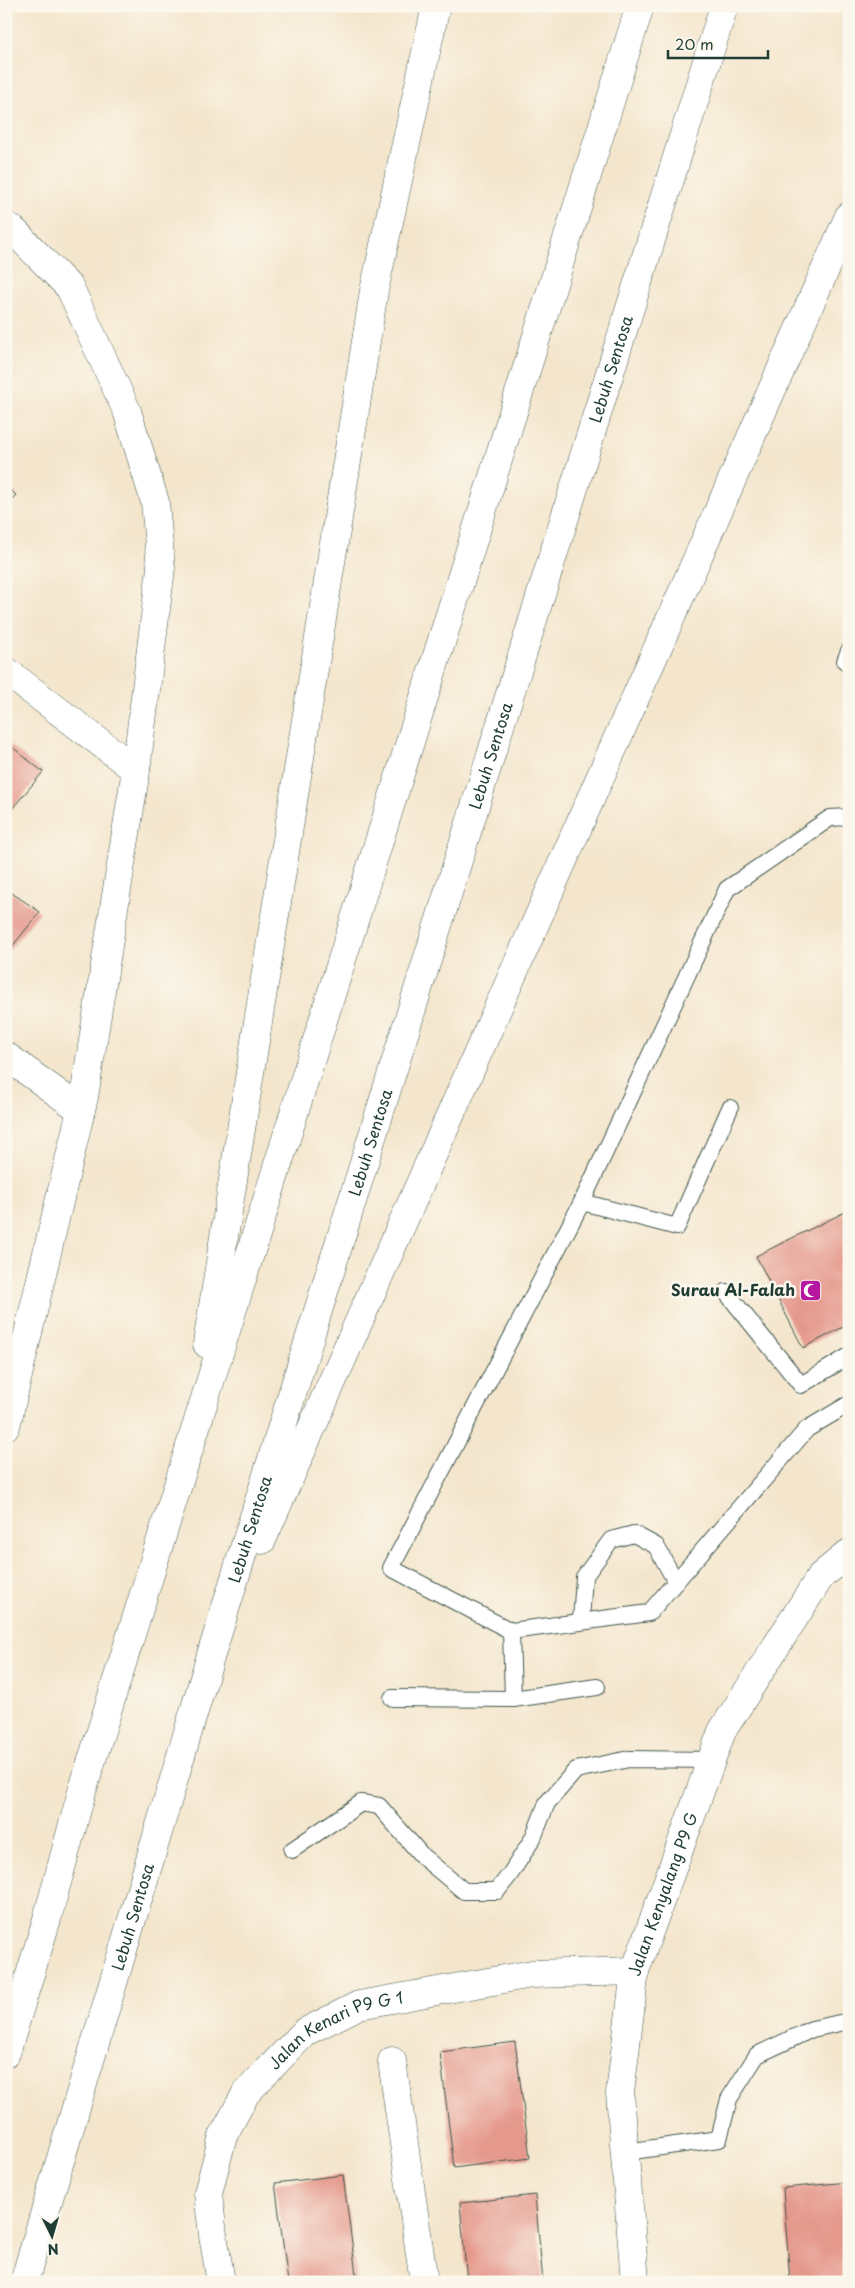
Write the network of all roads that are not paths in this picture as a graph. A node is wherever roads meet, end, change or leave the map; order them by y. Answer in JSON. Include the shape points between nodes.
{"nodes":[{"id":1,"x":436,"y":6,"type":"edge"},
{"id":2,"x":640,"y":6,"type":"edge"},
{"id":3,"x":724,"y":6,"type":"edge"},
{"id":4,"x":848,"y":218,"type":"edge"},
{"id":5,"x":6,"y":226,"type":"edge"},
{"id":6,"x":849,"y":651,"type":"edge"},
{"id":7,"x":849,"y":663,"type":"edge"},
{"id":8,"x":6,"y":671,"type":"edge"},
{"id":9,"x":136,"y":770,"type":"junction"},
{"id":10,"x":849,"y":818,"type":"edge"},
{"id":11,"x":6,"y":1056,"type":"edge"},
{"id":12,"x":730,"y":1108,"type":"dead end"},
{"id":13,"x":81,"y":1110,"type":"junction"},
{"id":14,"x":582,"y":1202,"type":"junction"},
{"id":15,"x":726,"y":1292,"type":"dead end"},
{"id":16,"x":849,"y":1356,"type":"edge"},
{"id":17,"x":13,"y":1365,"type":"edge"},
{"id":18,"x":849,"y":1404,"type":"edge"},
{"id":19,"x":6,"y":1426,"type":"edge"},
{"id":20,"x":192,"y":1440,"type":"junction"},
{"id":21,"x":849,"y":1554,"type":"edge"},
{"id":22,"x":676,"y":1582,"type":"junction"},
{"id":23,"x":581,"y":1621,"type":"junction"},
{"id":24,"x":511,"y":1631,"type":"junction"},
{"id":25,"x":210,"y":1658,"type":"junction"},
{"id":26,"x":598,"y":1687,"type":"dead end"},
{"id":27,"x":392,"y":1698,"type":"dead end"},
{"id":28,"x":513,"y":1699,"type":"junction"},
{"id":29,"x":711,"y":1760,"type":"junction"},
{"id":30,"x":292,"y":1850,"type":"dead end"},
{"id":31,"x":635,"y":1971,"type":"junction"},
{"id":32,"x":849,"y":2021,"type":"edge"},
{"id":33,"x":6,"y":2053,"type":"edge"},
{"id":34,"x":392,"y":2061,"type":"dead end"},
{"id":35,"x":625,"y":2152,"type":"junction"},
{"id":36,"x":24,"y":2282,"type":"edge"},
{"id":37,"x":221,"y":2282,"type":"edge"},
{"id":38,"x":424,"y":2282,"type":"edge"},
{"id":39,"x":635,"y":2282,"type":"edge"}],
"edges":[{"from":1,"to":20,"type":"main road","via":[[374,291]]},
{"from":2,"to":20,"type":"main road"},
{"from":3,"to":25,"type":"main road","name":"Lebuh Sentosa"},
{"from":4,"to":25,"type":"main road"},
{"from":5,"to":9,"type":"main road","via":[[70,288],[127,411],[155,502],[161,568]]},
{"from":6,"to":7,"type":"lane","via":[[845,661]]},
{"from":8,"to":9,"type":"main road"},
{"from":9,"to":13,"type":"main road"},
{"from":10,"to":14,"type":"lane","via":[[830,818],[727,889]]},
{"from":11,"to":13,"type":"main road"},
{"from":12,"to":14,"type":"lane","via":[[677,1227]]},
{"from":13,"to":17,"type":"main road"},
{"from":14,"to":24,"type":"lane","via":[[391,1568]]},
{"from":15,"to":16,"type":"lane","via":[[801,1385]]},
{"from":17,"to":19,"type":"main road"},
{"from":18,"to":22,"type":"lane","via":[[808,1429]]},
{"from":20,"to":33,"type":"main road","via":[[81,1795]]},
{"from":21,"to":29,"type":"main road","name":"Jalan Kenyalang P9 G","via":[[821,1576],[722,1731]]},
{"from":22,"to":23,"type":"lane","via":[[649,1613]]},
{"from":22,"to":23,"type":"lane","via":[[656,1546],[634,1534],[611,1540],[584,1578]]},
{"from":23,"to":24,"type":"lane"},
{"from":24,"to":28,"type":"lane"},
{"from":25,"to":36,"type":"main road","name":"Lebuh Sentosa"},
{"from":26,"to":28,"type":"lane"},
{"from":27,"to":28,"type":"lane"},
{"from":29,"to":30,"type":"lane","via":[[629,1759],[576,1770],[547,1803],[533,1838],[497,1891],[464,1891],[423,1857],[379,1806],[361,1803]]},
{"from":29,"to":31,"type":"main road","name":"Jalan Kenyalang P9 G"},
{"from":31,"to":35,"type":"main road","name":"Jalan Kenyalang P9 G","via":[[620,2093]]},
{"from":31,"to":37,"type":"main road","name":"Jalan Kenari P9 G 1","via":[[532,1974],[359,2005],[305,2032],[246,2093],[223,2136],[208,2194]]},
{"from":32,"to":35,"type":"lane","via":[[812,2029],[756,2055],[729,2099],[719,2139]]},
{"from":34,"to":38,"type":"main road"},
{"from":35,"to":39,"type":"main road","name":"Jalan Kenyalang P9 G"}]}
